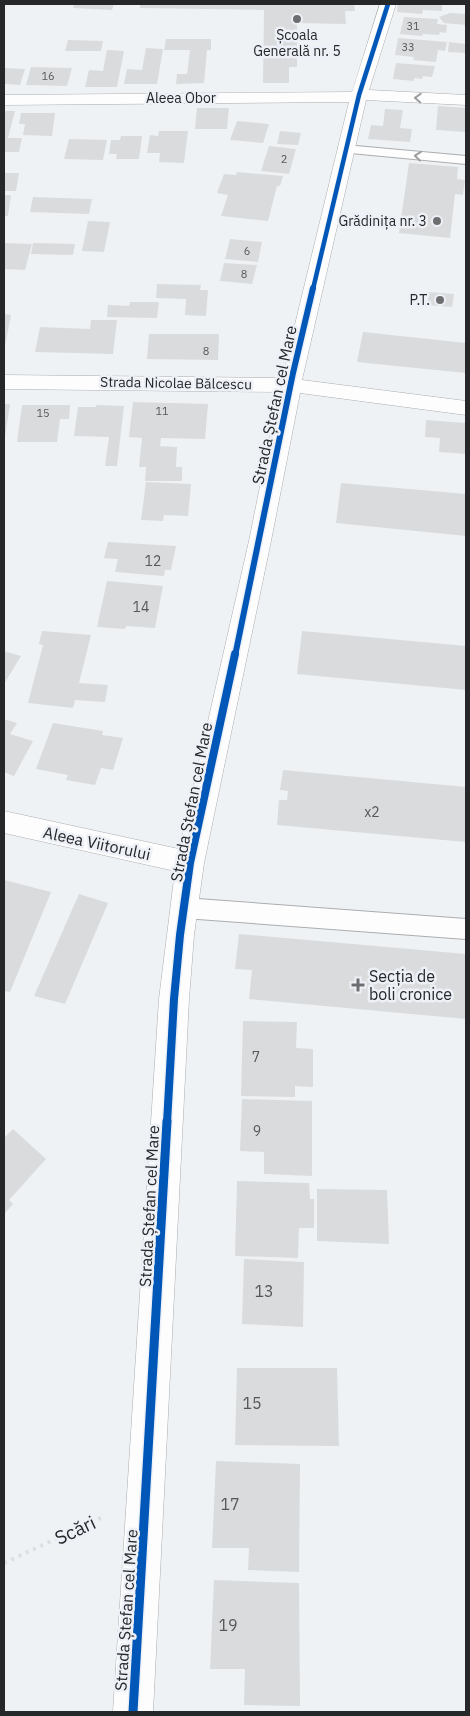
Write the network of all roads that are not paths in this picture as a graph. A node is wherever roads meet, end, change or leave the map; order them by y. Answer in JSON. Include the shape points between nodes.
{"nodes":[{"id":1,"x":388,"y":4,"type":"edge"},
{"id":2,"x":359,"y":96,"type":"junction"},
{"id":3,"x":4,"y":100,"type":"edge"},
{"id":4,"x":466,"y":100,"type":"edge"},
{"id":5,"x":345,"y":149,"type":"junction"},
{"id":6,"x":466,"y":160,"type":"edge"},
{"id":7,"x":4,"y":382,"type":"edge"},
{"id":8,"x":291,"y":385,"type":"junction"},
{"id":9,"x":466,"y":408,"type":"edge"},
{"id":10,"x":4,"y":822,"type":"edge"},
{"id":11,"x":190,"y":863,"type":"junction"},
{"id":12,"x":182,"y":922,"type":"junction"},
{"id":13,"x":466,"y":929,"type":"edge"},
{"id":14,"x":133,"y":1712,"type":"edge"}],
"edges":[{"from":1,"to":2,"type":"street","name":"Strada Ștefan cel Mare"},
{"from":2,"to":3,"type":"street","name":"Aleea Obor"},
{"from":4,"to":2,"type":"street","name":"Aleea Obor","one_way":true},
{"from":2,"to":5,"type":"street","name":"Strada Ștefan cel Mare"},
{"from":6,"to":5,"type":"lane","one_way":true},
{"from":5,"to":8,"type":"street","name":"Strada Ștefan cel Mare"},
{"from":7,"to":8,"type":"street","name":"Strada Nicolae Bălcescu"},
{"from":8,"to":9,"type":"street","name":"Strada Nicolae Bălcescu"},
{"from":8,"to":11,"type":"street","name":"Strada Ștefan cel Mare"},
{"from":10,"to":11,"type":"street","name":"Aleea Viitorului"},
{"from":11,"to":12,"type":"street","name":"Strada Ștefan cel Mare"},
{"from":12,"to":13,"type":"lane"},
{"from":12,"to":14,"type":"street","name":"Strada Ștefan cel Mare","via":[[174,999]]}]}
